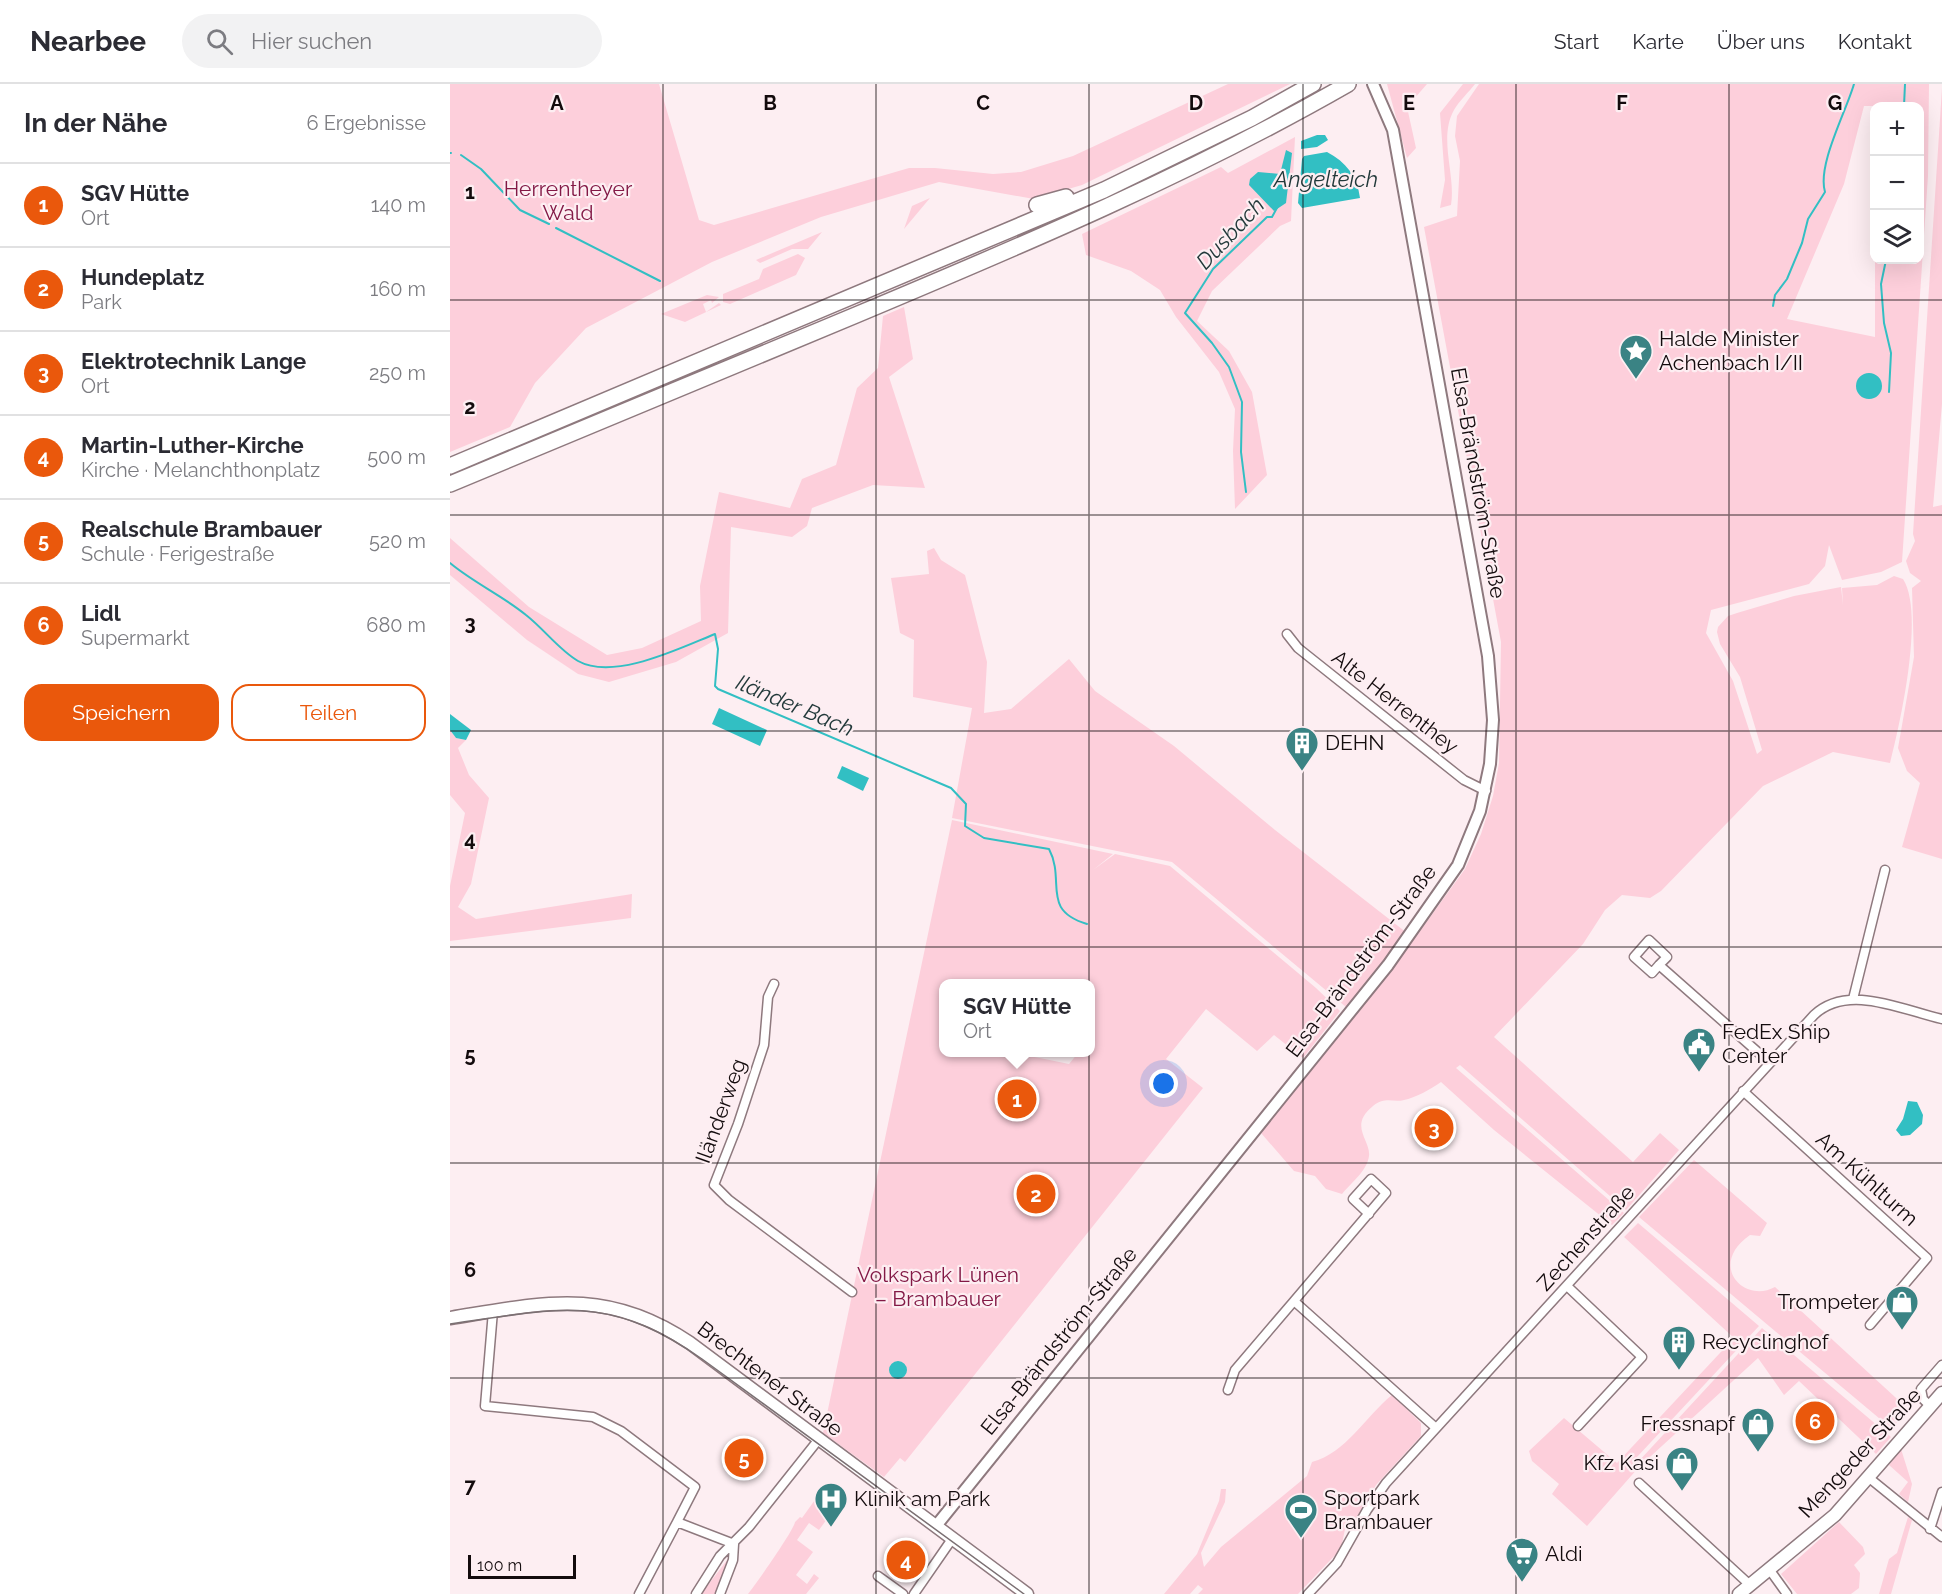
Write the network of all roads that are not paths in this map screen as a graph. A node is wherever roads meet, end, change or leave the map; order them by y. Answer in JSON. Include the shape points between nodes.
{"nodes":[{"id":1,"x":1314,"y":84,"type":"edge"},
{"id":2,"x":1348,"y":84,"type":"edge"},
{"id":3,"x":1372,"y":84,"type":"edge"},
{"id":4,"x":1104,"y":190,"type":"junction"},
{"id":5,"x":1037,"y":205,"type":"dead end"},
{"id":6,"x":510,"y":428,"type":"dead end"},
{"id":7,"x":489,"y":450,"type":"junction"},
{"id":8,"x":450,"y":466,"type":"edge"},
{"id":9,"x":450,"y":484,"type":"edge"},
{"id":10,"x":1287,"y":634,"type":"dead end"},
{"id":11,"x":1486,"y":790,"type":"junction"},
{"id":12,"x":1885,"y":870,"type":"dead end"},
{"id":13,"x":1659,"y":965,"type":"dead end"},
{"id":14,"x":774,"y":984,"type":"dead end"},
{"id":15,"x":1853,"y":999,"type":"junction"},
{"id":16,"x":1942,"y":1020,"type":"edge"},
{"id":17,"x":1769,"y":1062,"type":"junction"},
{"id":18,"x":1743,"y":1091,"type":"junction"},
{"id":19,"x":1369,"y":1214,"type":"dead end"},
{"id":20,"x":1566,"y":1286,"type":"junction"},
{"id":21,"x":852,"y":1292,"type":"dead end"},
{"id":22,"x":1294,"y":1301,"type":"junction"},
{"id":23,"x":493,"y":1311,"type":"junction"},
{"id":24,"x":450,"y":1318,"type":"edge"},
{"id":25,"x":1870,"y":1325,"type":"dead end"},
{"id":26,"x":1942,"y":1365,"type":"edge"},
{"id":27,"x":1228,"y":1390,"type":"dead end"},
{"id":28,"x":1942,"y":1393,"type":"edge"},
{"id":29,"x":1930,"y":1406,"type":"junction"},
{"id":30,"x":1578,"y":1426,"type":"dead end"},
{"id":31,"x":1436,"y":1428,"type":"junction"},
{"id":32,"x":819,"y":1439,"type":"junction"},
{"id":33,"x":1868,"y":1477,"type":"junction"},
{"id":34,"x":1639,"y":1483,"type":"dead end"},
{"id":35,"x":1942,"y":1492,"type":"edge"},
{"id":36,"x":677,"y":1522,"type":"junction"},
{"id":37,"x":936,"y":1526,"type":"junction"},
{"id":38,"x":1930,"y":1529,"type":"junction"},
{"id":39,"x":1942,"y":1537,"type":"edge"},
{"id":40,"x":952,"y":1539,"type":"junction"},
{"id":41,"x":734,"y":1544,"type":"junction"},
{"id":42,"x":1769,"y":1569,"type":"junction"},
{"id":43,"x":878,"y":1576,"type":"dead end"},
{"id":44,"x":1750,"y":1585,"type":"junction"},
{"id":45,"x":1022,"y":1592,"type":"edge"},
{"id":46,"x":639,"y":1594,"type":"edge"},
{"id":47,"x":696,"y":1594,"type":"edge"},
{"id":48,"x":720,"y":1594,"type":"edge"},
{"id":49,"x":903,"y":1594,"type":"edge"},
{"id":50,"x":914,"y":1594,"type":"edge"},
{"id":51,"x":1308,"y":1594,"type":"edge"},
{"id":52,"x":1738,"y":1594,"type":"edge"},
{"id":53,"x":1787,"y":1594,"type":"edge"}],
"edges":[{"from":1,"to":4,"type":"highway"},
{"from":2,"to":9,"type":"highway","via":[[1106,207]]},
{"from":3,"to":11,"type":"street","name":"Elsa-Brändström-Straße","via":[[1393,130],[1488,656],[1493,720]]},
{"from":4,"to":5,"type":"highway","via":[[1076,192]]},
{"from":4,"to":7,"type":"highway"},
{"from":6,"to":7,"type":"highway"},
{"from":7,"to":8,"type":"highway"},
{"from":10,"to":11,"type":"street","name":"Alte Herrenthey","via":[[1298,648],[1464,780]]},
{"from":11,"to":37,"type":"street","name":"Elsa-Brändström-Straße","via":[[1458,865],[1388,965]]},
{"from":12,"to":15,"type":"street"},
{"from":13,"to":17,"type":"street"},
{"from":14,"to":21,"type":"street","name":"Iländerweg","via":[[768,997],[764,1045],[714,1185]]},
{"from":15,"to":16,"type":"street","name":"Zechenstraße"},
{"from":15,"to":17,"type":"street","name":"Zechenstraße","via":[[1832,1002],[1820,1009]]},
{"from":17,"to":18,"type":"street","name":"Zechenstraße"},
{"from":18,"to":20,"type":"street","name":"Zechenstraße"},
{"from":18,"to":25,"type":"street","name":"Am Kühlturm","via":[[1927,1258]]},
{"from":19,"to":22,"type":"street"},
{"from":20,"to":30,"type":"street","via":[[1642,1357]]},
{"from":20,"to":31,"type":"street","name":"Zechenstraße"},
{"from":22,"to":27,"type":"street","via":[[1235,1370]]},
{"from":22,"to":31,"type":"street"},
{"from":23,"to":24,"type":"main road","name":"Brechtener Straße"},
{"from":23,"to":32,"type":"main road","name":"Brechtener Straße","via":[[579,1303],[638,1315],[690,1343]]},
{"from":23,"to":36,"type":"street","via":[[486,1406],[593,1417],[621,1431],[695,1486]]},
{"from":26,"to":29,"type":"street","via":[[1921,1389]]},
{"from":28,"to":29,"type":"main road","name":"Mengeder Straße"},
{"from":29,"to":33,"type":"main road","name":"Mengeder Straße"},
{"from":31,"to":51,"type":"street","name":"Zechenstraße","via":[[1377,1495],[1346,1551]]},
{"from":32,"to":37,"type":"main road","name":"Brechtener Straße"},
{"from":32,"to":41,"type":"street"},
{"from":33,"to":38,"type":"street"},
{"from":33,"to":42,"type":"main road","name":"Mengeder Straße","via":[[1835,1515]]},
{"from":34,"to":44,"type":"street"},
{"from":35,"to":38,"type":"street"},
{"from":36,"to":41,"type":"street"},
{"from":36,"to":46,"type":"street"},
{"from":37,"to":40,"type":"main road","name":"Brechtener Straße"},
{"from":38,"to":39,"type":"street"},
{"from":40,"to":45,"type":"main road","name":"Brechtener Straße"},
{"from":40,"to":50,"type":"street"},
{"from":41,"to":47,"type":"street","via":[[720,1556]]},
{"from":41,"to":48,"type":"street","via":[[733,1560]]},
{"from":42,"to":44,"type":"main road","name":"Mengeder Straße"},
{"from":42,"to":53,"type":"street"},
{"from":43,"to":49,"type":"street"},
{"from":44,"to":52,"type":"main road","name":"Mengeder Straße"}]}
